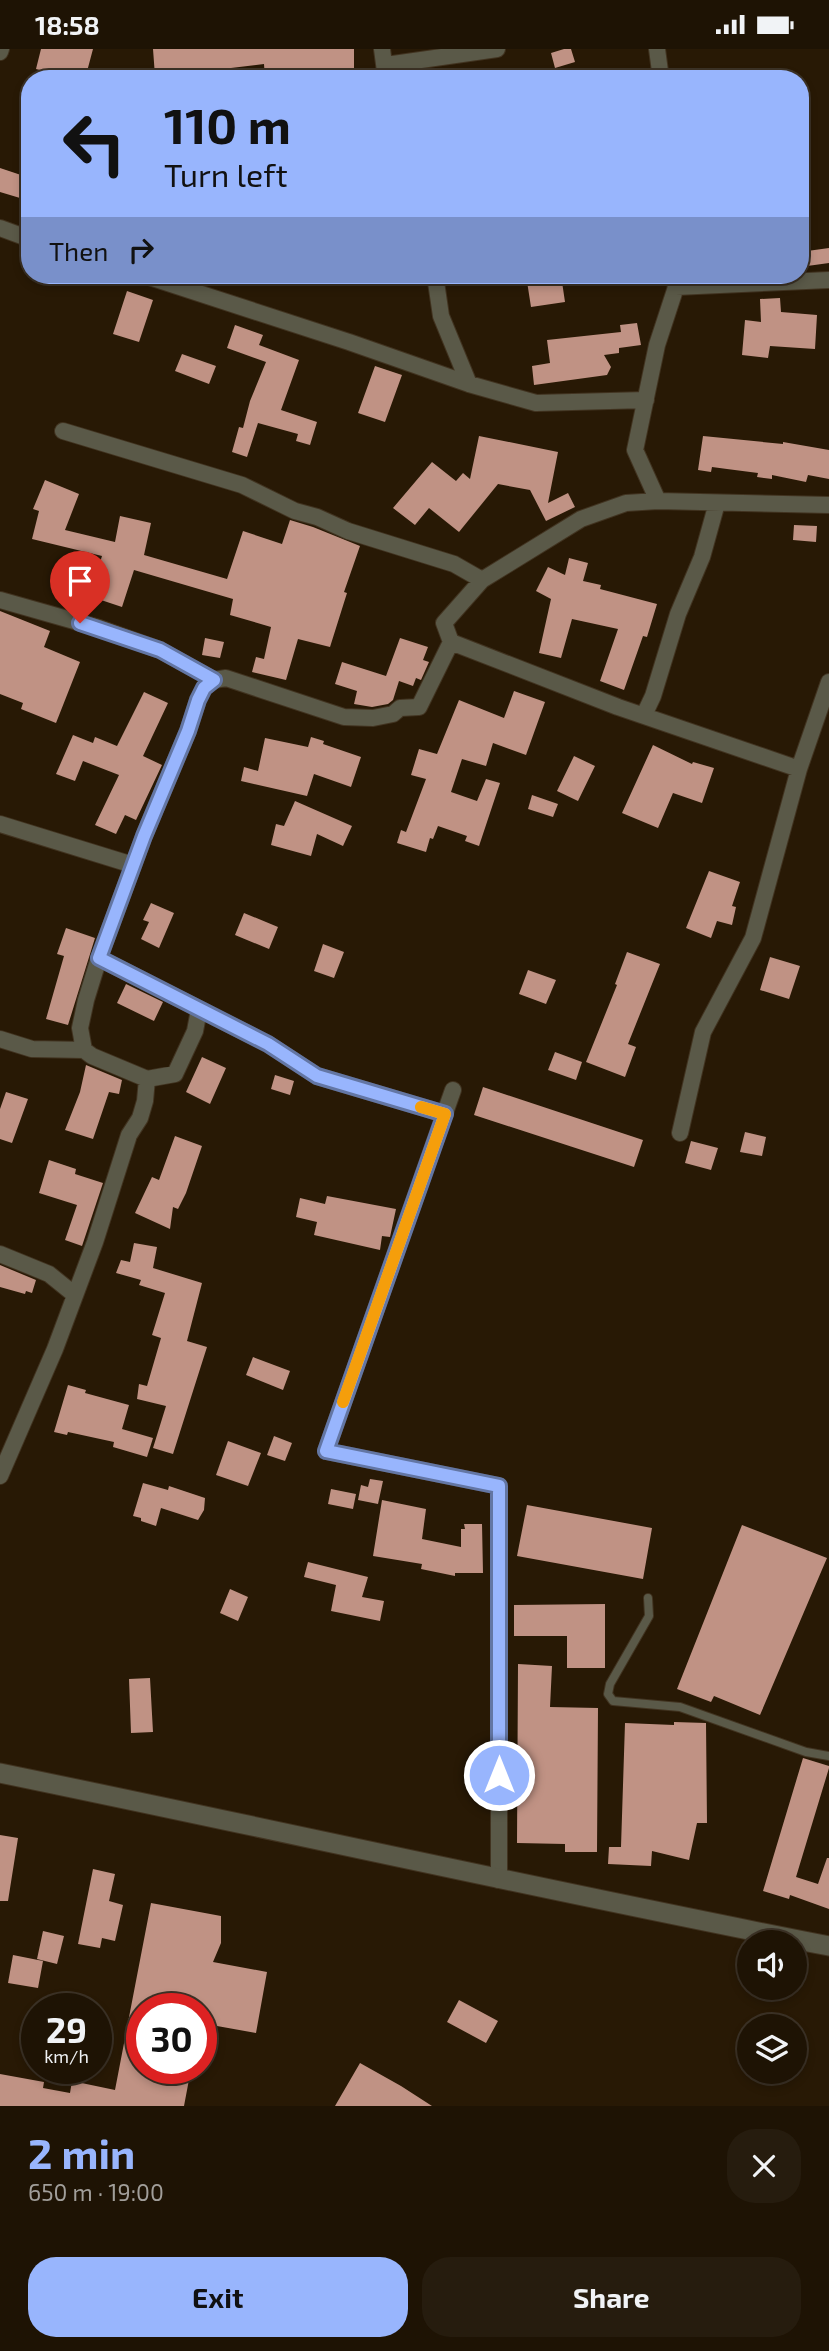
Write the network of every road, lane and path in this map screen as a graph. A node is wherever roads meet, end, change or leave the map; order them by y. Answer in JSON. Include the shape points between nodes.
{"nodes":[{"id":1,"x":497,"y":49,"type":"edge"},
{"id":2,"x":657,"y":49,"type":"edge"},
{"id":3,"x":385,"y":64,"type":"edge"},
{"id":4,"x":660,"y":70,"type":"edge"},
{"id":5,"x":0,"y":228,"type":"edge"},
{"id":6,"x":21,"y":236,"type":"edge"},
{"id":7,"x":809,"y":280,"type":"edge"},
{"id":8,"x":829,"y":280,"type":"edge"},
{"id":9,"x":171,"y":284,"type":"edge"},
{"id":10,"x":436,"y":284,"type":"edge"},
{"id":11,"x":674,"y":284,"type":"edge"},
{"id":12,"x":469,"y":384,"type":"junction"},
{"id":13,"x":646,"y":400,"type":"junction"},
{"id":14,"x":63,"y":431,"type":"dead end"},
{"id":15,"x":658,"y":501,"type":"junction"},
{"id":16,"x":717,"y":503,"type":"junction"},
{"id":17,"x":829,"y":505,"type":"edge"},
{"id":18,"x":482,"y":580,"type":"junction"},
{"id":19,"x":0,"y":600,"type":"edge"},
{"id":20,"x":452,"y":642,"type":"junction"},
{"id":21,"x":214,"y":680,"type":"junction"},
{"id":22,"x":829,"y":683,"type":"edge"},
{"id":23,"x":644,"y":715,"type":"junction"},
{"id":24,"x":799,"y":769,"type":"junction"},
{"id":25,"x":0,"y":824,"type":"edge"},
{"id":26,"x":132,"y":865,"type":"junction"},
{"id":27,"x":99,"y":958,"type":"junction"},
{"id":28,"x":199,"y":1010,"type":"junction"},
{"id":29,"x":0,"y":1039,"type":"edge"},
{"id":30,"x":84,"y":1050,"type":"junction"},
{"id":31,"x":147,"y":1079,"type":"junction"},
{"id":32,"x":453,"y":1090,"type":"dead end"},
{"id":33,"x":445,"y":1114,"type":"junction"},
{"id":34,"x":680,"y":1133,"type":"dead end"},
{"id":35,"x":0,"y":1254,"type":"edge"},
{"id":36,"x":75,"y":1294,"type":"junction"},
{"id":37,"x":0,"y":1476,"type":"edge"},
{"id":38,"x":648,"y":1598,"type":"dead end"},
{"id":39,"x":829,"y":1756,"type":"edge"},
{"id":40,"x":0,"y":1773,"type":"edge"},
{"id":41,"x":499,"y":1880,"type":"junction"},
{"id":42,"x":829,"y":1946,"type":"edge"}],
"edges":[{"from":1,"to":3,"type":"street"},
{"from":2,"to":4,"type":"street"},
{"from":5,"to":6,"type":"street"},
{"from":7,"to":8,"type":"street"},
{"from":9,"to":12,"type":"street"},
{"from":10,"to":12,"type":"street","via":[[441,316]]},
{"from":11,"to":13,"type":"street"},
{"from":12,"to":13,"type":"street","via":[[536,403]]},
{"from":13,"to":15,"type":"street","via":[[635,450]]},
{"from":14,"to":18,"type":"street","via":[[242,485],[295,511],[454,564]]},
{"from":15,"to":16,"type":"street"},
{"from":15,"to":18,"type":"street","via":[[626,503],[581,519]]},
{"from":16,"to":17,"type":"street"},
{"from":16,"to":23,"type":"street"},
{"from":18,"to":20,"type":"street","via":[[444,623]]},
{"from":19,"to":21,"type":"street","via":[[160,650]]},
{"from":20,"to":21,"type":"street","via":[[419,707],[373,718],[344,717],[226,678]]},
{"from":20,"to":23,"type":"street"},
{"from":21,"to":26,"type":"street","via":[[198,700]]},
{"from":22,"to":24,"type":"street"},
{"from":23,"to":24,"type":"street"},
{"from":24,"to":34,"type":"street","via":[[753,938],[703,1032]]},
{"from":25,"to":26,"type":"street"},
{"from":26,"to":27,"type":"street"},
{"from":27,"to":28,"type":"street"},
{"from":27,"to":30,"type":"street","via":[[80,1028]]},
{"from":28,"to":31,"type":"street","via":[[195,1031],[175,1075]]},
{"from":28,"to":33,"type":"street","via":[[268,1044],[317,1076]]},
{"from":29,"to":30,"type":"street","via":[[32,1049]]},
{"from":30,"to":31,"type":"street"},
{"from":31,"to":36,"type":"street","via":[[140,1118],[125,1145]]},
{"from":32,"to":33,"type":"street"},
{"from":33,"to":41,"type":"street","via":[[326,1451],[499,1486]]},
{"from":35,"to":36,"type":"street","via":[[49,1274]]},
{"from":36,"to":37,"type":"street"},
{"from":38,"to":39,"type":"lane","via":[[649,1616],[610,1684],[608,1695],[613,1701],[680,1707]]},
{"from":40,"to":41,"type":"street"},
{"from":41,"to":42,"type":"street"}]}
